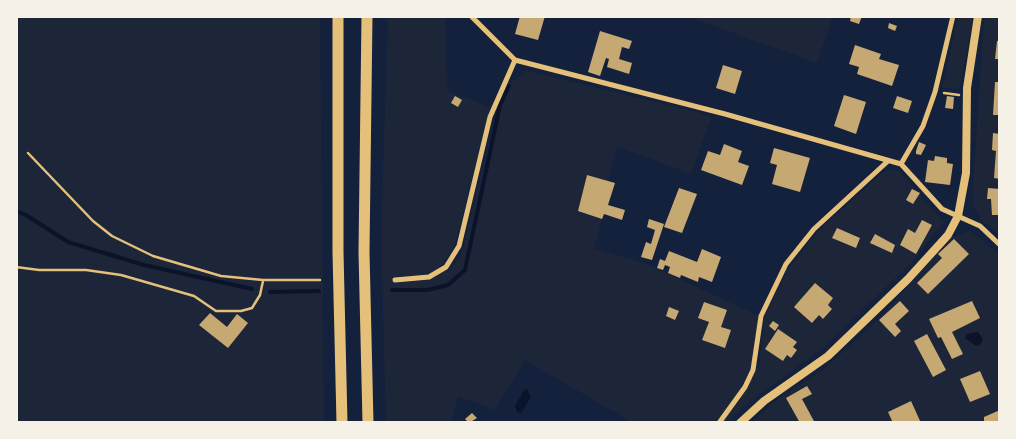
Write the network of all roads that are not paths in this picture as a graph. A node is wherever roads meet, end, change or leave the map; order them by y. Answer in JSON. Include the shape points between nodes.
{"nodes":[{"id":1,"x":338,"y":16,"type":"edge"},
{"id":2,"x":367,"y":16,"type":"edge"},
{"id":3,"x":471,"y":16,"type":"edge"},
{"id":4,"x":953,"y":16,"type":"edge"},
{"id":5,"x":978,"y":16,"type":"edge"},
{"id":6,"x":515,"y":60,"type":"junction"},
{"id":7,"x":888,"y":161,"type":"junction"},
{"id":8,"x":901,"y":164,"type":"junction"},
{"id":9,"x":958,"y":216,"type":"junction"},
{"id":10,"x":1000,"y":245,"type":"edge"},
{"id":11,"x":395,"y":280,"type":"dead end"},
{"id":12,"x":342,"y":423,"type":"edge"},
{"id":13,"x":368,"y":423,"type":"edge"},
{"id":14,"x":719,"y":423,"type":"edge"},
{"id":15,"x":740,"y":423,"type":"edge"}],
"edges":[{"from":1,"to":12,"type":"highway"},
{"from":2,"to":13,"type":"highway","via":[[364,252]]},
{"from":3,"to":6,"type":"street"},
{"from":4,"to":8,"type":"street","via":[[935,92],[923,126]]},
{"from":5,"to":9,"type":"street","via":[[966,95],[966,173]]},
{"from":6,"to":7,"type":"street","via":[[725,114]]},
{"from":6,"to":11,"type":"street","via":[[490,116],[459,246],[446,267],[429,277]]},
{"from":7,"to":8,"type":"street"},
{"from":7,"to":14,"type":"street","via":[[814,229],[786,264],[761,316],[753,370]]},
{"from":8,"to":9,"type":"street","via":[[942,209]]},
{"from":9,"to":10,"type":"street","via":[[980,226]]},
{"from":9,"to":15,"type":"street","via":[[948,235],[854,332],[828,356],[764,401]]}]}
